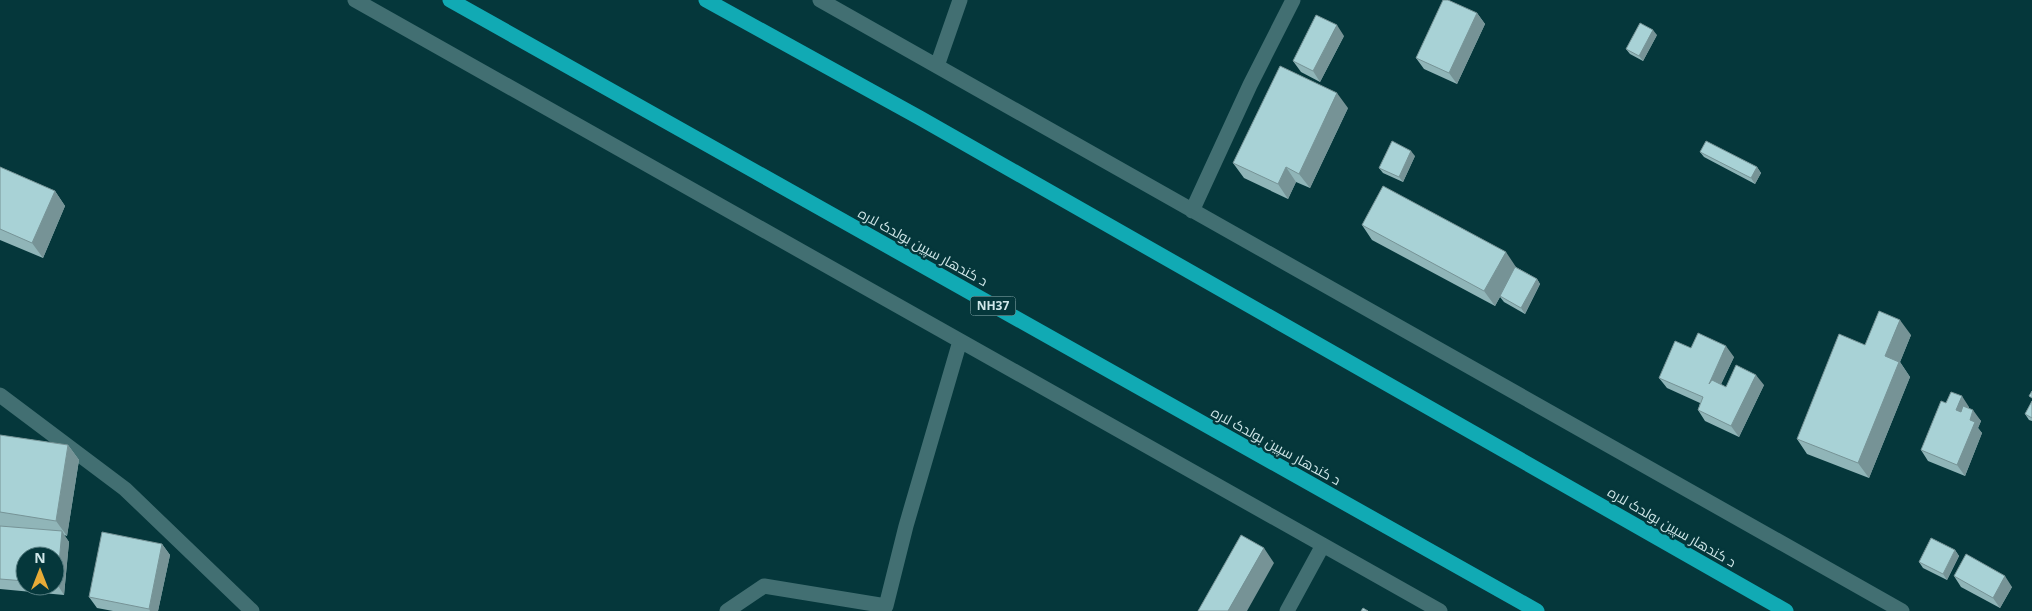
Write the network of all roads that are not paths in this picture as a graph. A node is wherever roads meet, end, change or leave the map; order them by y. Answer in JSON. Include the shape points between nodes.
{"nodes":[{"id":1,"x":355,"y":0,"type":"edge"},
{"id":2,"x":450,"y":0,"type":"edge"},
{"id":3,"x":706,"y":0,"type":"edge"},
{"id":4,"x":820,"y":0,"type":"edge"},
{"id":5,"x":960,"y":0,"type":"edge"},
{"id":6,"x":1293,"y":0,"type":"edge"},
{"id":7,"x":937,"y":66,"type":"junction"},
{"id":8,"x":1192,"y":211,"type":"junction"},
{"id":9,"x":960,"y":341,"type":"junction"},
{"id":10,"x":0,"y":395,"type":"edge"},
{"id":11,"x":1324,"y":545,"type":"junction"},
{"id":12,"x":884,"y":608,"type":"edge"},
{"id":13,"x":252,"y":611,"type":"edge"},
{"id":14,"x":727,"y":611,"type":"edge"},
{"id":15,"x":1287,"y":611,"type":"edge"},
{"id":16,"x":1440,"y":611,"type":"edge"},
{"id":17,"x":1537,"y":611,"type":"edge"},
{"id":18,"x":1786,"y":611,"type":"edge"},
{"id":19,"x":1902,"y":611,"type":"edge"}],
"edges":[{"from":1,"to":9,"type":"street"},
{"from":2,"to":17,"type":"highway","name":"د کندهار سپین بولدک لاره","number":"NH37"},
{"from":3,"to":18,"type":"highway","name":"د کندهار سپین بولدک لاره"},
{"from":4,"to":7,"type":"street"},
{"from":5,"to":7,"type":"street"},
{"from":6,"to":8,"type":"street"},
{"from":7,"to":8,"type":"street"},
{"from":8,"to":19,"type":"street"},
{"from":9,"to":11,"type":"street"},
{"from":9,"to":12,"type":"street"},
{"from":10,"to":13,"type":"street","via":[[125,489]]},
{"from":11,"to":15,"type":"street"},
{"from":11,"to":16,"type":"street"},
{"from":12,"to":14,"type":"street","via":[[764,586]]}]}
